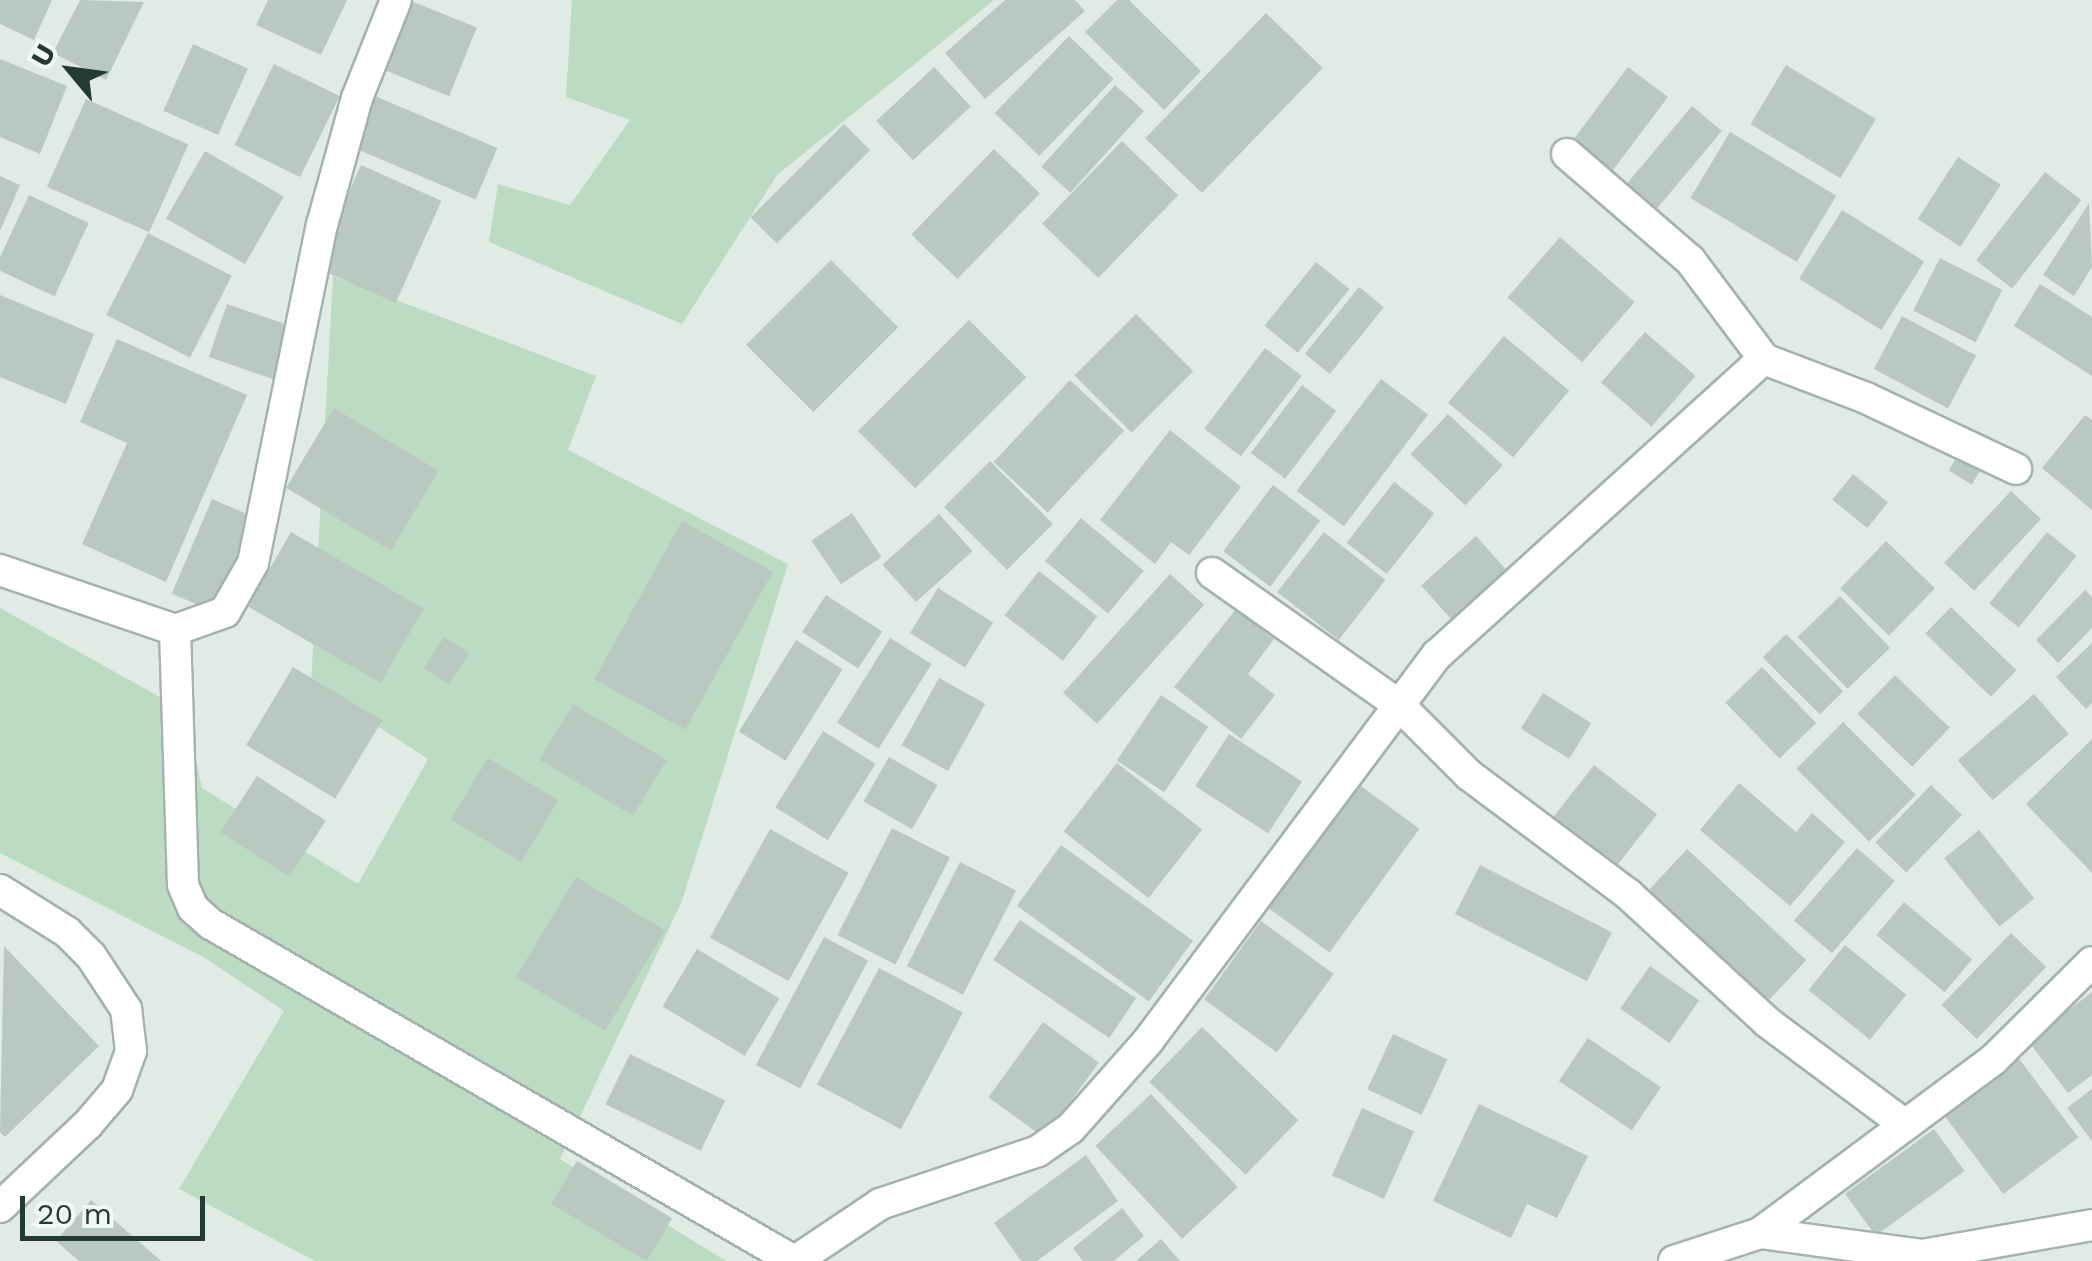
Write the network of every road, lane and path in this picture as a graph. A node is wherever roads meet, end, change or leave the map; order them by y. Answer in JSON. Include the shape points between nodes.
{"nodes":[{"id":1,"x":396,"y":0,"type":"edge"},
{"id":2,"x":1567,"y":154,"type":"dead end"},
{"id":3,"x":1764,"y":359,"type":"junction"},
{"id":4,"x":2016,"y":469,"type":"dead end"},
{"id":5,"x":0,"y":570,"type":"edge"},
{"id":6,"x":1212,"y":573,"type":"dead end"},
{"id":7,"x":175,"y":630,"type":"junction"},
{"id":8,"x":1399,"y":705,"type":"junction"},
{"id":9,"x":0,"y":890,"type":"edge"},
{"id":10,"x":2092,"y":962,"type":"edge"},
{"id":11,"x":1904,"y":1124,"type":"junction"},
{"id":12,"x":0,"y":1208,"type":"edge"},
{"id":13,"x":2092,"y":1225,"type":"edge"},
{"id":14,"x":1760,"y":1233,"type":"junction"},
{"id":15,"x":794,"y":1261,"type":"edge"},
{"id":16,"x":1674,"y":1261,"type":"edge"}],
"edges":[{"from":1,"to":7,"type":"street","via":[[357,98],[322,225],[253,564],[218,618]]},
{"from":2,"to":3,"type":"street","via":[[1690,260]]},
{"from":3,"to":4,"type":"street","via":[[1866,398]]},
{"from":3,"to":8,"type":"street","via":[[1437,655]]},
{"from":5,"to":7,"type":"street"},
{"from":6,"to":8,"type":"street"},
{"from":7,"to":15,"type":"street","via":[[180,848],[193,908],[230,937]]},
{"from":8,"to":11,"type":"street","via":[[1470,775],[1628,894],[1768,1022]]},
{"from":8,"to":15,"type":"street","via":[[1148,1041],[1070,1129],[1038,1151],[880,1204]]},
{"from":9,"to":12,"type":"street","via":[[67,932],[91,956],[126,1009],[131,1052],[117,1090]]},
{"from":10,"to":11,"type":"street","via":[[1993,1060]]},
{"from":11,"to":14,"type":"street"},
{"from":13,"to":14,"type":"street","via":[[1922,1255]]},
{"from":14,"to":16,"type":"street"}]}
